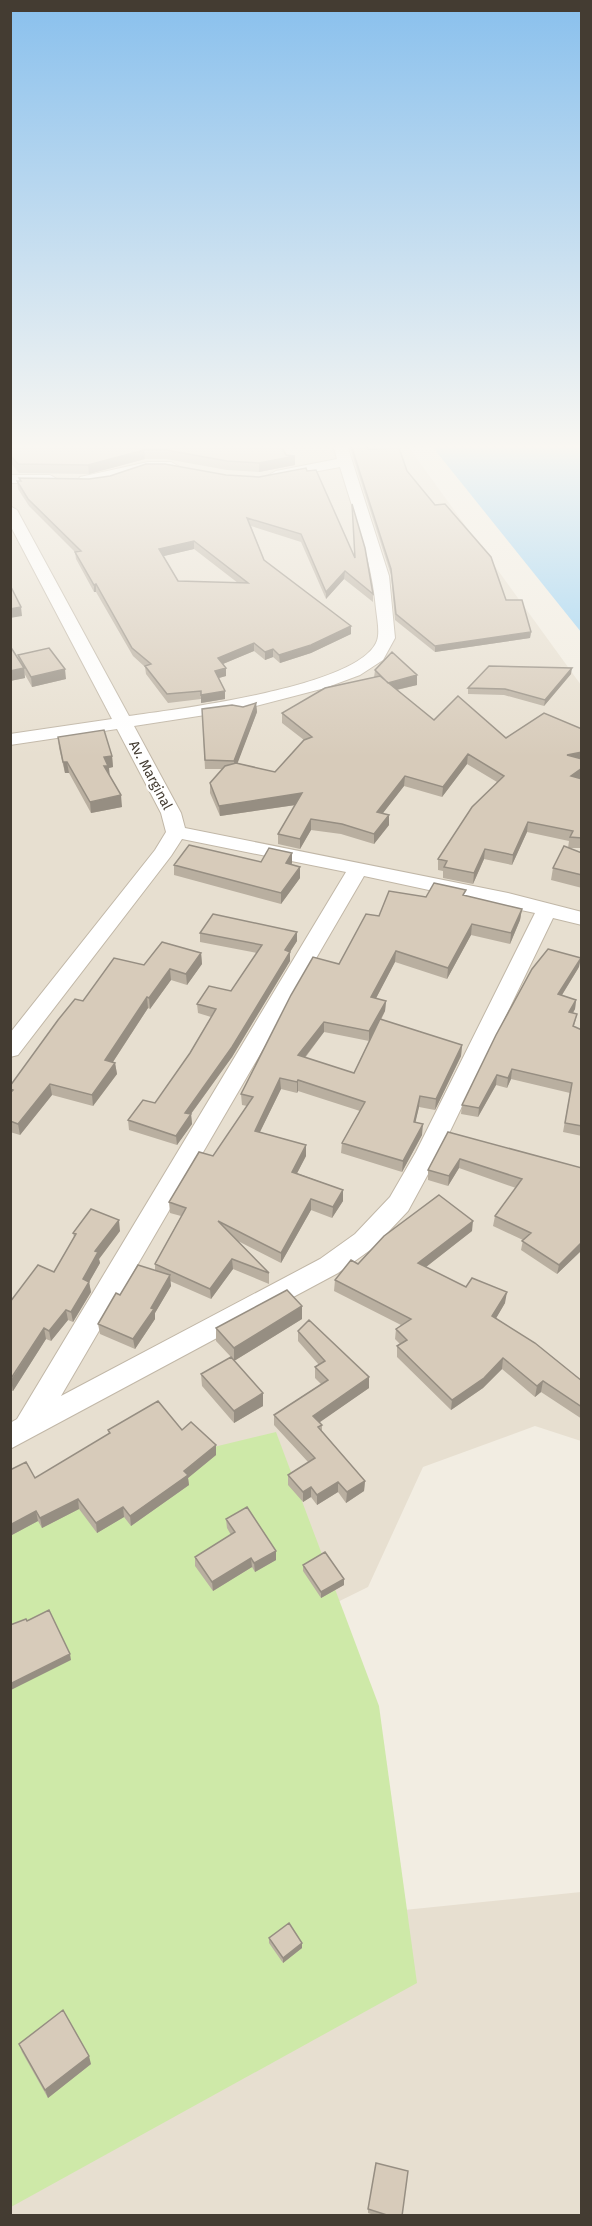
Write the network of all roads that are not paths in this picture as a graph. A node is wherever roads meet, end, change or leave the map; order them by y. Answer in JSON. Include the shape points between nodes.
{"nodes":[{"id":1,"x":31,"y":549,"type":"edge"},
{"id":2,"x":373,"y":549,"type":"edge"},
{"id":3,"x":124,"y":724,"type":"junction"},
{"id":4,"x":10,"y":740,"type":"edge"},
{"id":5,"x":176,"y":832,"type":"junction"},
{"id":6,"x":358,"y":868,"type":"junction"},
{"id":7,"x":548,"y":909,"type":"junction"},
{"id":8,"x":581,"y":919,"type":"edge"},
{"id":9,"x":10,"y":1049,"type":"edge"},
{"id":10,"x":19,"y":1432,"type":"edge"}],
"edges":[{"from":1,"to":3,"type":"street","name":"Av. Marginal"},
{"from":2,"to":3,"type":"street","via":[[381,576],[387,638],[377,656],[354,671],[286,693]]},
{"from":3,"to":4,"type":"street"},
{"from":3,"to":5,"type":"street","name":"Av. Marginal","via":[[171,813]]},
{"from":5,"to":6,"type":"street"},
{"from":5,"to":9,"type":"street"},
{"from":6,"to":7,"type":"street"},
{"from":6,"to":10,"type":"street"},
{"from":7,"to":8,"type":"street"},
{"from":7,"to":10,"type":"street","via":[[428,1152],[399,1204],[364,1241],[329,1266]]}]}
